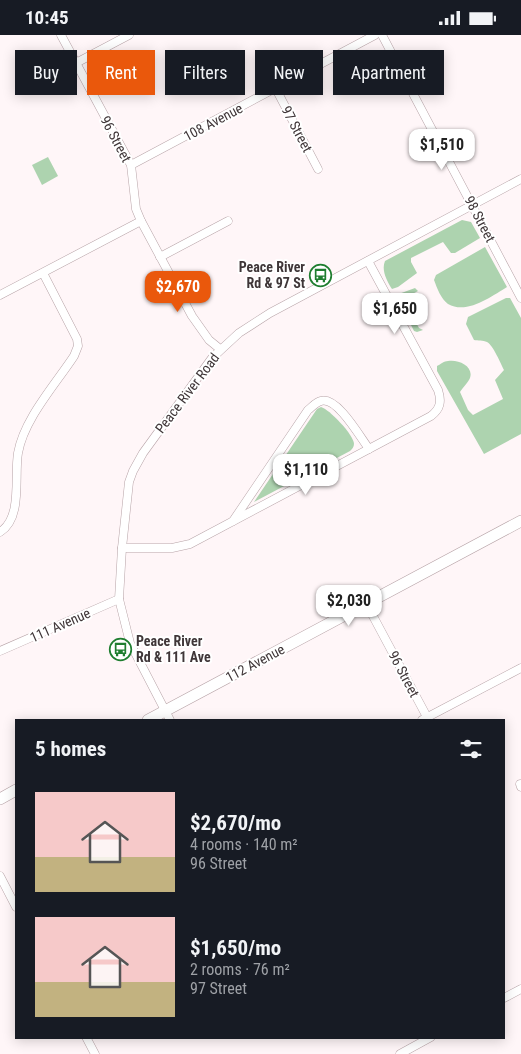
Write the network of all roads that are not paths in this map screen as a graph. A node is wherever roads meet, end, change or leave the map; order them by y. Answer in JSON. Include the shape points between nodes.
{"nodes":[{"id":1,"x":61,"y":35,"type":"edge"},
{"id":2,"x":129,"y":35,"type":"edge"},
{"id":3,"x":375,"y":35,"type":"edge"},
{"id":4,"x":382,"y":35,"type":"edge"},
{"id":5,"x":69,"y":50,"type":"edge"},
{"id":6,"x":77,"y":62,"type":"edge"},
{"id":7,"x":323,"y":63,"type":"edge"},
{"id":8,"x":77,"y":65,"type":"edge"},
{"id":9,"x":265,"y":95,"type":"edge"},
{"id":10,"x":279,"y":95,"type":"edge"},
{"id":11,"x":131,"y":165,"type":"junction"},
{"id":12,"x":318,"y":169,"type":"dead end"},
{"id":13,"x":521,"y":179,"type":"edge"},
{"id":14,"x":473,"y":205,"type":"junction"},
{"id":15,"x":141,"y":221,"type":"junction"},
{"id":16,"x":228,"y":221,"type":"dead end"},
{"id":17,"x":160,"y":257,"type":"junction"},
{"id":18,"x":368,"y":261,"type":"junction"},
{"id":19,"x":43,"y":273,"type":"junction"},
{"id":20,"x":0,"y":295,"type":"edge"},
{"id":21,"x":521,"y":298,"type":"edge"},
{"id":22,"x":220,"y":349,"type":"junction"},
{"id":23,"x":368,"y":449,"type":"junction"},
{"id":24,"x":521,"y":521,"type":"edge"},
{"id":25,"x":232,"y":523,"type":"junction"},
{"id":26,"x":0,"y":532,"type":"edge"},
{"id":27,"x":122,"y":548,"type":"junction"},
{"id":28,"x":119,"y":599,"type":"junction"},
{"id":29,"x":366,"y":603,"type":"junction"},
{"id":30,"x":0,"y":651,"type":"edge"},
{"id":31,"x":521,"y":668,"type":"edge"},
{"id":32,"x":167,"y":715,"type":"edge"},
{"id":33,"x":152,"y":719,"type":"edge"},
{"id":34,"x":424,"y":719,"type":"edge"},
{"id":35,"x":15,"y":791,"type":"edge"},
{"id":36,"x":0,"y":799,"type":"edge"},
{"id":37,"x":0,"y":876,"type":"edge"},
{"id":38,"x":15,"y":905,"type":"edge"},
{"id":39,"x":521,"y":989,"type":"edge"},
{"id":40,"x":505,"y":997,"type":"edge"},
{"id":41,"x":87,"y":1039,"type":"edge"},
{"id":42,"x":427,"y":1039,"type":"edge"},
{"id":43,"x":95,"y":1054,"type":"edge"},
{"id":44,"x":400,"y":1054,"type":"edge"}],
"edges":[{"from":1,"to":5,"type":"street","name":"96 Street"},
{"from":2,"to":6,"type":"street"},
{"from":3,"to":7,"type":"street","name":"108 Avenue"},
{"from":4,"to":14,"type":"street","name":"98 Street"},
{"from":8,"to":11,"type":"street","name":"96 Street"},
{"from":9,"to":11,"type":"street","name":"108 Avenue"},
{"from":10,"to":12,"type":"street","name":"97 Street"},
{"from":11,"to":15,"type":"street","name":"96 Street","via":[[136,209]]},
{"from":13,"to":14,"type":"street","name":"Peace River Road"},
{"from":14,"to":18,"type":"street","name":"Peace River Road"},
{"from":14,"to":21,"type":"street","name":"98 Street"},
{"from":15,"to":17,"type":"street","name":"96 Street"},
{"from":15,"to":19,"type":"street"},
{"from":16,"to":17,"type":"street"},
{"from":17,"to":22,"type":"street","name":"96 Street","via":[[199,327]]},
{"from":18,"to":22,"type":"street","name":"Peace River Road","via":[[270,313]]},
{"from":18,"to":23,"type":"street","via":[[438,390],[440,404],[430,416]]},
{"from":19,"to":20,"type":"street"},
{"from":19,"to":26,"type":"street","via":[[75,333],[78,346],[24,432],[18,454],[13,518]]},
{"from":22,"to":27,"type":"street","name":"Peace River Road","via":[[193,382],[132,471]]},
{"from":23,"to":25,"type":"street"},
{"from":23,"to":25,"type":"street","via":[[333,403],[321,400],[315,403]]},
{"from":24,"to":29,"type":"street","name":"112 Avenue"},
{"from":25,"to":27,"type":"street","via":[[190,544],[172,548]]},
{"from":27,"to":28,"type":"street","name":"Peace River Road"},
{"from":28,"to":30,"type":"street","name":"111 Avenue"},
{"from":28,"to":32,"type":"street","name":"Peace River Road","via":[[130,643]]},
{"from":29,"to":32,"type":"street","name":"112 Avenue"},
{"from":29,"to":34,"type":"street","name":"96 Street"},
{"from":31,"to":34,"type":"street"},
{"from":32,"to":33,"type":"street","name":"112 Avenue"},
{"from":35,"to":36,"type":"street"},
{"from":37,"to":38,"type":"street"},
{"from":39,"to":40,"type":"street"},
{"from":41,"to":43,"type":"street"},
{"from":42,"to":44,"type":"street"}]}
